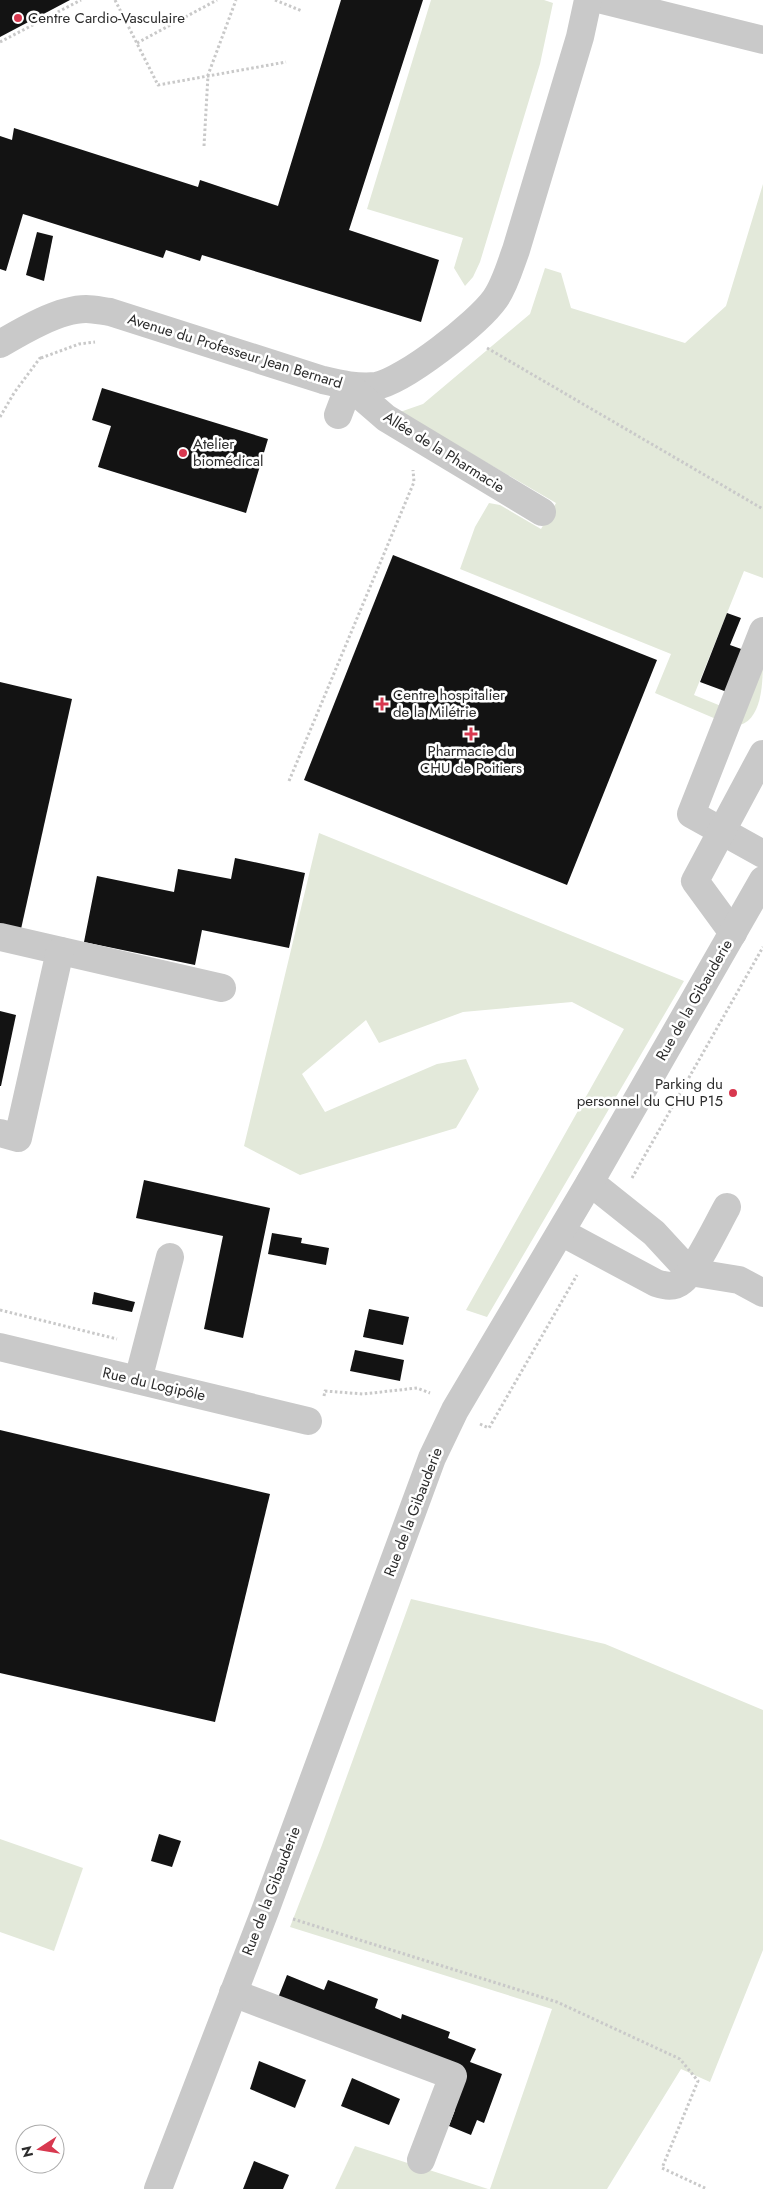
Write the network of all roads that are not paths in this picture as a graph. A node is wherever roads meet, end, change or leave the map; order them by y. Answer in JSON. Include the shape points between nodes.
{"nodes":[{"id":1,"x":588,"y":0,"type":"edge"},
{"id":2,"x":602,"y":0,"type":"edge"},
{"id":3,"x":763,"y":40,"type":"edge"},
{"id":4,"x":0,"y":344,"type":"edge"},
{"id":5,"x":349,"y":386,"type":"junction"},
{"id":6,"x":338,"y":415,"type":"dead end"},
{"id":7,"x":542,"y":512,"type":"dead end"},
{"id":8,"x":763,"y":631,"type":"edge"},
{"id":9,"x":763,"y":754,"type":"edge"},
{"id":10,"x":722,"y":831,"type":"junction"},
{"id":11,"x":763,"y":854,"type":"edge"},
{"id":12,"x":763,"y":880,"type":"edge"},
{"id":13,"x":733,"y":932,"type":"junction"},
{"id":14,"x":0,"y":937,"type":"edge"},
{"id":15,"x":58,"y":961,"type":"junction"},
{"id":16,"x":222,"y":988,"type":"dead end"},
{"id":17,"x":0,"y":1133,"type":"edge"},
{"id":18,"x":590,"y":1182,"type":"junction"},
{"id":19,"x":727,"y":1207,"type":"dead end"},
{"id":20,"x":561,"y":1232,"type":"junction"},
{"id":21,"x":170,"y":1256,"type":"dead end"},
{"id":22,"x":690,"y":1272,"type":"junction"},
{"id":23,"x":763,"y":1293,"type":"edge"},
{"id":24,"x":0,"y":1347,"type":"edge"},
{"id":25,"x":138,"y":1380,"type":"junction"},
{"id":26,"x":308,"y":1421,"type":"dead end"},
{"id":27,"x":233,"y":1993,"type":"junction"},
{"id":28,"x":421,"y":2160,"type":"dead end"},
{"id":29,"x":158,"y":2189,"type":"edge"}],
"edges":[{"from":1,"to":5,"type":"street","name":"Avenue du Professeur Jean Bernard","via":[[580,37],[516,250],[495,299],[477,318],[398,378],[376,386]]},
{"from":2,"to":3,"type":"street"},
{"from":4,"to":5,"type":"street","name":"Avenue du Professeur Jean Bernard","via":[[60,315],[85,309],[110,312]]},
{"from":5,"to":6,"type":"street"},
{"from":5,"to":7,"type":"street","name":"Allée de la Pharmacie","via":[[386,418]]},
{"from":8,"to":10,"type":"street","via":[[691,814]]},
{"from":9,"to":10,"type":"street"},
{"from":10,"to":11,"type":"street"},
{"from":10,"to":13,"type":"street","via":[[695,880]]},
{"from":12,"to":13,"type":"street","name":"Rue de la Gibauderie"},
{"from":13,"to":18,"type":"street","name":"Rue de la Gibauderie"},
{"from":14,"to":15,"type":"street"},
{"from":15,"to":16,"type":"street"},
{"from":15,"to":17,"type":"street","via":[[18,1138]]},
{"from":18,"to":20,"type":"street","name":"Rue de la Gibauderie"},
{"from":18,"to":22,"type":"street","via":[[654,1233]]},
{"from":19,"to":22,"type":"street"},
{"from":20,"to":22,"type":"street","via":[[667,1287],[681,1282]]},
{"from":20,"to":27,"type":"street","name":"Rue de la Gibauderie","via":[[455,1410],[432,1458]]},
{"from":21,"to":25,"type":"street"},
{"from":22,"to":23,"type":"street","via":[[740,1280]]},
{"from":24,"to":25,"type":"street","name":"Rue du Logipôle"},
{"from":25,"to":26,"type":"street","name":"Rue du Logipôle"},
{"from":27,"to":28,"type":"street","via":[[453,2076]]},
{"from":27,"to":29,"type":"street","name":"Rue de la Gibauderie"}]}
